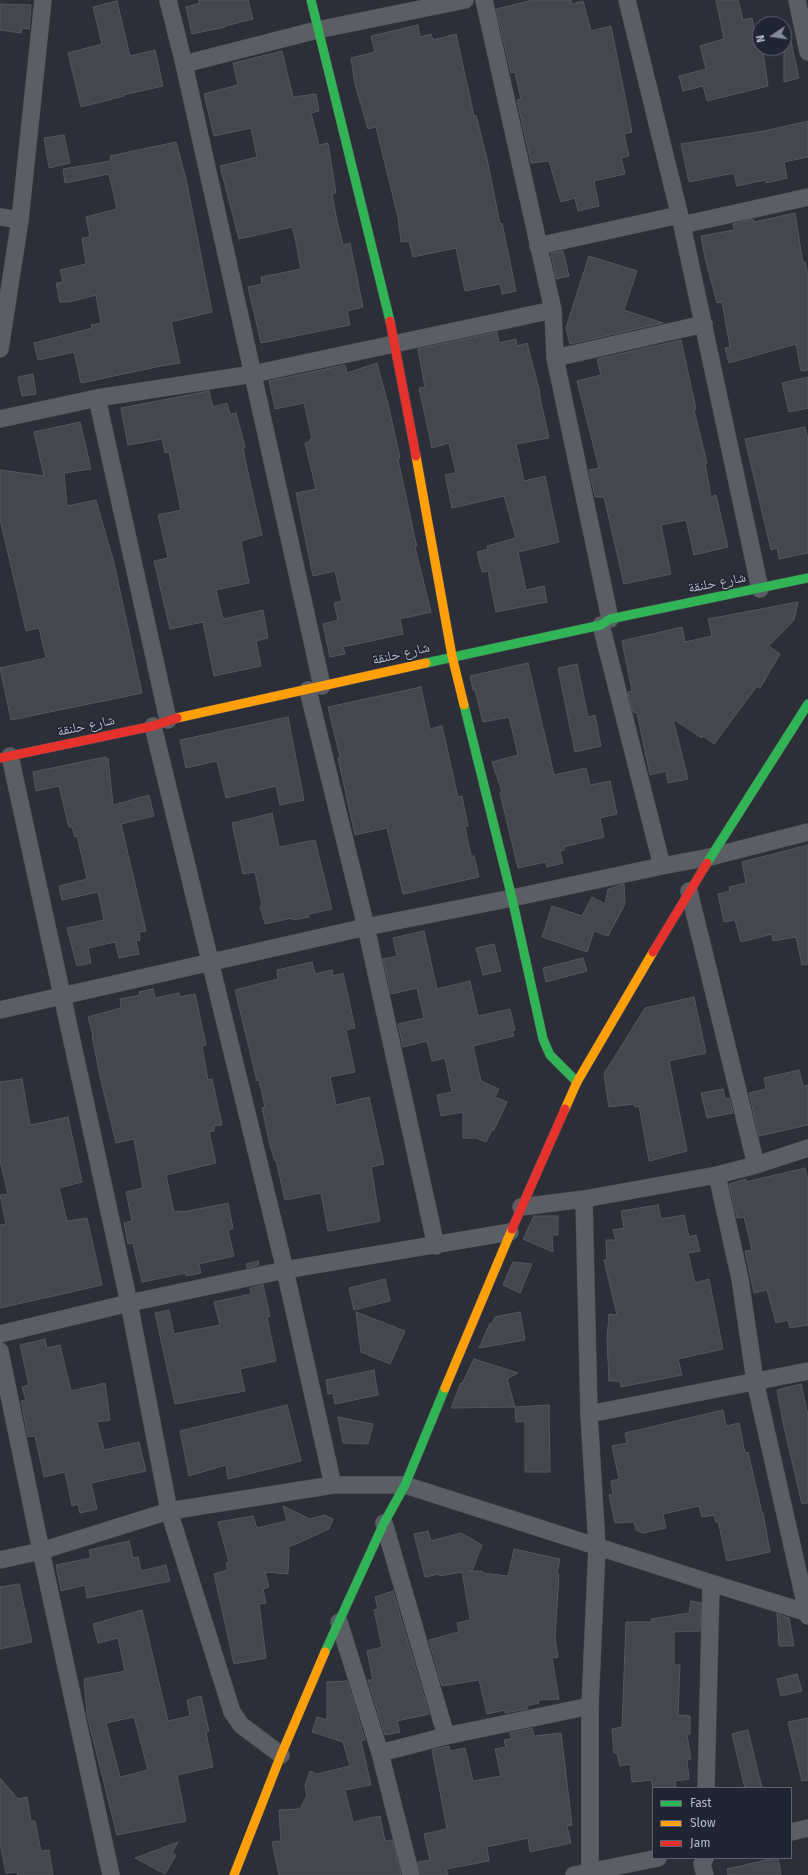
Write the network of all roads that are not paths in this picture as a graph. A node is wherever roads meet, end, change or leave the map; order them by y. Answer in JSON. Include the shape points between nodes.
{"nodes":[{"id":1,"x":43,"y":0,"type":"edge"},
{"id":2,"x":168,"y":0,"type":"edge"},
{"id":3,"x":311,"y":0,"type":"edge"},
{"id":4,"x":465,"y":0,"type":"edge"},
{"id":5,"x":484,"y":0,"type":"edge"},
{"id":6,"x":627,"y":0,"type":"edge"},
{"id":7,"x":796,"y":0,"type":"edge"},
{"id":8,"x":317,"y":30,"type":"junction"},
{"id":9,"x":808,"y":52,"type":"edge"},
{"id":10,"x":184,"y":64,"type":"junction"},
{"id":11,"x":808,"y":197,"type":"edge"},
{"id":12,"x":0,"y":217,"type":"edge"},
{"id":13,"x":20,"y":220,"type":"junction"},
{"id":14,"x":681,"y":220,"type":"junction"},
{"id":15,"x":538,"y":246,"type":"junction"},
{"id":16,"x":553,"y":310,"type":"junction"},
{"id":17,"x":704,"y":324,"type":"junction"},
{"id":18,"x":395,"y":343,"type":"junction"},
{"id":19,"x":0,"y":349,"type":"edge"},
{"id":20,"x":555,"y":358,"type":"junction"},
{"id":21,"x":253,"y":374,"type":"junction"},
{"id":22,"x":97,"y":398,"type":"junction"},
{"id":23,"x":0,"y":419,"type":"edge"},
{"id":24,"x":808,"y":578,"type":"edge"},
{"id":25,"x":760,"y":589,"type":"junction"},
{"id":26,"x":605,"y":622,"type":"junction"},
{"id":27,"x":452,"y":656,"type":"junction"},
{"id":28,"x":315,"y":688,"type":"junction"},
{"id":29,"x":808,"y":704,"type":"edge"},
{"id":30,"x":161,"y":723,"type":"junction"},
{"id":31,"x":5,"y":757,"type":"edge"},
{"id":32,"x":808,"y":832,"type":"edge"},
{"id":33,"x":710,"y":857,"type":"junction"},
{"id":34,"x":662,"y":866,"type":"junction"},
{"id":35,"x":689,"y":891,"type":"junction"},
{"id":36,"x":512,"y":898,"type":"junction"},
{"id":37,"x":366,"y":928,"type":"junction"},
{"id":38,"x":212,"y":962,"type":"junction"},
{"id":39,"x":61,"y":995,"type":"junction"},
{"id":40,"x":0,"y":1010,"type":"edge"},
{"id":41,"x":577,"y":1082,"type":"junction"},
{"id":42,"x":808,"y":1148,"type":"edge"},
{"id":43,"x":756,"y":1165,"type":"junction"},
{"id":44,"x":717,"y":1175,"type":"junction"},
{"id":45,"x":584,"y":1199,"type":"junction"},
{"id":46,"x":521,"y":1208,"type":"junction"},
{"id":47,"x":510,"y":1232,"type":"junction"},
{"id":48,"x":436,"y":1246,"type":"junction"},
{"id":49,"x":285,"y":1270,"type":"junction"},
{"id":50,"x":129,"y":1303,"type":"junction"},
{"id":51,"x":0,"y":1334,"type":"edge"},
{"id":52,"x":0,"y":1351,"type":"edge"},
{"id":53,"x":808,"y":1371,"type":"edge"},
{"id":54,"x":755,"y":1381,"type":"junction"},
{"id":55,"x":589,"y":1414,"type":"junction"},
{"id":56,"x":333,"y":1485,"type":"junction"},
{"id":57,"x":405,"y":1485,"type":"junction"},
{"id":58,"x":169,"y":1511,"type":"junction"},
{"id":59,"x":384,"y":1523,"type":"junction"},
{"id":60,"x":597,"y":1546,"type":"junction"},
{"id":61,"x":41,"y":1551,"type":"junction"},
{"id":62,"x":0,"y":1560,"type":"edge"},
{"id":63,"x":711,"y":1583,"type":"junction"},
{"id":64,"x":808,"y":1614,"type":"edge"},
{"id":65,"x":339,"y":1622,"type":"junction"},
{"id":66,"x":590,"y":1706,"type":"junction"},
{"id":67,"x":446,"y":1736,"type":"junction"},
{"id":68,"x":380,"y":1753,"type":"junction"},
{"id":69,"x":281,"y":1755,"type":"junction"},
{"id":70,"x":706,"y":1787,"type":"edge"},
{"id":71,"x":808,"y":1828,"type":"edge"},
{"id":72,"x":792,"y":1832,"type":"edge"},
{"id":73,"x":653,"y":1859,"type":"edge"},
{"id":74,"x":704,"y":1859,"type":"edge"},
{"id":75,"x":584,"y":1874,"type":"edge"},
{"id":76,"x":111,"y":1875,"type":"edge"},
{"id":77,"x":234,"y":1875,"type":"edge"},
{"id":78,"x":411,"y":1875,"type":"edge"},
{"id":79,"x":705,"y":1875,"type":"edge"}],
"edges":[{"from":1,"to":13,"type":"street"},
{"from":2,"to":10,"type":"street"},
{"from":3,"to":8,"type":"street"},
{"from":4,"to":8,"type":"street"},
{"from":5,"to":15,"type":"street"},
{"from":6,"to":14,"type":"street"},
{"from":7,"to":9,"type":"street"},
{"from":8,"to":10,"type":"street"},
{"from":8,"to":18,"type":"street"},
{"from":10,"to":21,"type":"street"},
{"from":11,"to":14,"type":"street"},
{"from":12,"to":13,"type":"street"},
{"from":13,"to":19,"type":"street"},
{"from":14,"to":15,"type":"street"},
{"from":14,"to":17,"type":"street"},
{"from":15,"to":16,"type":"street"},
{"from":16,"to":18,"type":"street"},
{"from":16,"to":20,"type":"street"},
{"from":17,"to":20,"type":"street"},
{"from":17,"to":25,"type":"street"},
{"from":18,"to":21,"type":"street"},
{"from":18,"to":27,"type":"street"},
{"from":20,"to":26,"type":"street"},
{"from":21,"to":22,"type":"street"},
{"from":21,"to":28,"type":"street"},
{"from":22,"to":23,"type":"street"},
{"from":22,"to":30,"type":"street"},
{"from":24,"to":25,"type":"street","name":"شارع حلنقة"},
{"from":25,"to":26,"type":"street","name":"شارع حلنقة"},
{"from":26,"to":27,"type":"street","name":"شارع حلنقة"},
{"from":26,"to":34,"type":"street"},
{"from":27,"to":28,"type":"street","name":"شارع حلنقة"},
{"from":27,"to":36,"type":"street"},
{"from":28,"to":30,"type":"street","name":"شارع حلنقة"},
{"from":28,"to":37,"type":"street"},
{"from":29,"to":33,"type":"street"},
{"from":30,"to":31,"type":"street","name":"شارع حلنقة"},
{"from":30,"to":38,"type":"street"},
{"from":31,"to":39,"type":"street"},
{"from":32,"to":33,"type":"street"},
{"from":33,"to":34,"type":"street"},
{"from":33,"to":35,"type":"street"},
{"from":34,"to":36,"type":"street"},
{"from":35,"to":41,"type":"street"},
{"from":35,"to":43,"type":"street"},
{"from":36,"to":37,"type":"street"},
{"from":36,"to":41,"type":"street","via":[[546,1048]]},
{"from":37,"to":38,"type":"street"},
{"from":37,"to":48,"type":"street"},
{"from":38,"to":39,"type":"street"},
{"from":38,"to":49,"type":"street"},
{"from":39,"to":40,"type":"street"},
{"from":39,"to":50,"type":"street"},
{"from":41,"to":46,"type":"street"},
{"from":42,"to":43,"type":"street"},
{"from":43,"to":44,"type":"street"},
{"from":44,"to":45,"type":"street"},
{"from":44,"to":54,"type":"street","via":[[740,1279]]},
{"from":45,"to":46,"type":"street"},
{"from":45,"to":55,"type":"street"},
{"from":46,"to":47,"type":"street"},
{"from":47,"to":48,"type":"street"},
{"from":47,"to":57,"type":"street"},
{"from":48,"to":49,"type":"street"},
{"from":49,"to":50,"type":"street"},
{"from":49,"to":56,"type":"street"},
{"from":50,"to":51,"type":"street"},
{"from":50,"to":58,"type":"street"},
{"from":52,"to":61,"type":"street"},
{"from":53,"to":54,"type":"street"},
{"from":54,"to":55,"type":"street"},
{"from":54,"to":64,"type":"street"},
{"from":55,"to":60,"type":"street"},
{"from":56,"to":57,"type":"street"},
{"from":56,"to":58,"type":"street"},
{"from":57,"to":59,"type":"street"},
{"from":57,"to":60,"type":"street"},
{"from":58,"to":61,"type":"street"},
{"from":58,"to":69,"type":"street","via":[[232,1712],[241,1725]]},
{"from":59,"to":65,"type":"street"},
{"from":59,"to":67,"type":"street"},
{"from":60,"to":63,"type":"street"},
{"from":60,"to":66,"type":"street"},
{"from":61,"to":62,"type":"street"},
{"from":61,"to":76,"type":"street"},
{"from":63,"to":64,"type":"street"},
{"from":63,"to":70,"type":"street"},
{"from":65,"to":68,"type":"street"},
{"from":65,"to":69,"type":"street"},
{"from":66,"to":67,"type":"street"},
{"from":66,"to":75,"type":"street"},
{"from":67,"to":68,"type":"street"},
{"from":68,"to":78,"type":"street"},
{"from":69,"to":77,"type":"street"},
{"from":71,"to":72,"type":"street"},
{"from":73,"to":75,"type":"street"},
{"from":74,"to":79,"type":"street","via":[[702,1864]]}]}
